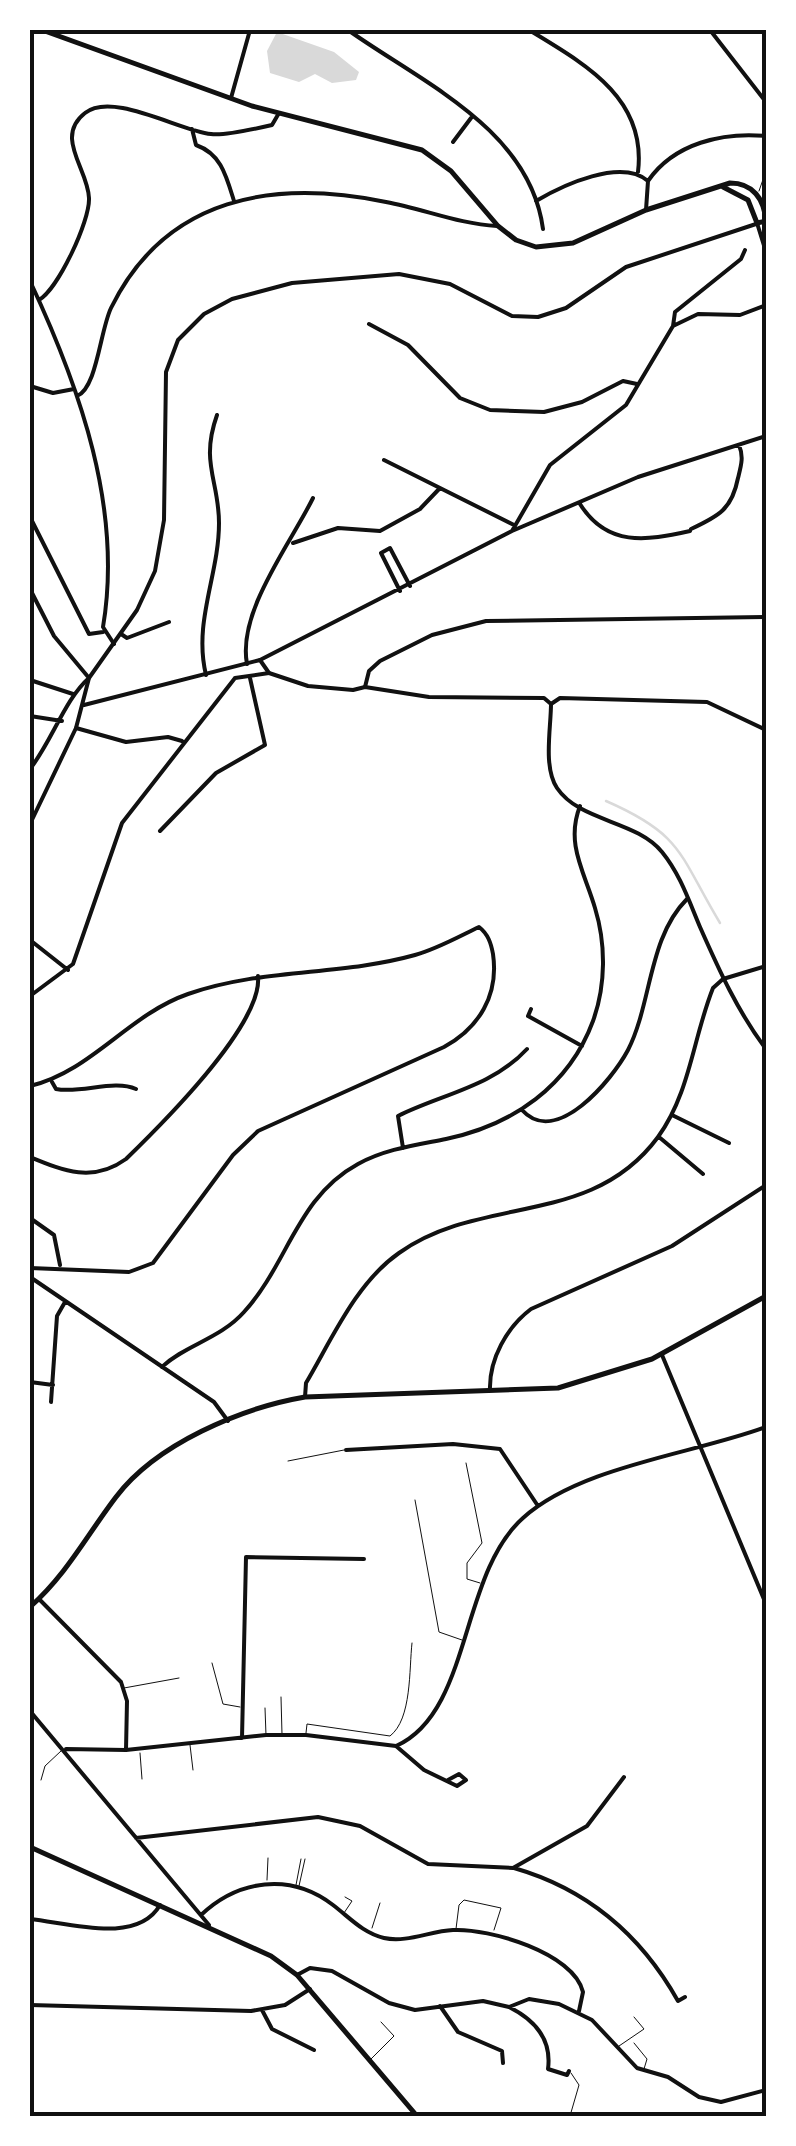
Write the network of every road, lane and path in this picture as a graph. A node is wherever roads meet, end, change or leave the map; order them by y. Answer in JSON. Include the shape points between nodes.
{"nodes":[{"id":1,"x":42,"y":30,"type":"edge"},
{"id":2,"x":250,"y":30,"type":"edge"},
{"id":3,"x":348,"y":30,"type":"edge"},
{"id":4,"x":529,"y":30,"type":"edge"},
{"id":5,"x":710,"y":30,"type":"edge"},
{"id":6,"x":230,"y":99,"type":"junction"},
{"id":7,"x":766,"y":102,"type":"edge"},
{"id":8,"x":280,"y":113,"type":"junction"},
{"id":9,"x":472,"y":116,"type":"junction"},
{"id":10,"x":192,"y":129,"type":"junction"},
{"id":11,"x":218,"y":134,"type":"junction"},
{"id":12,"x":766,"y":136,"type":"edge"},
{"id":13,"x":453,"y":142,"type":"dead end"},
{"id":14,"x":207,"y":148,"type":"junction"},
{"id":15,"x":766,"y":171,"type":"edge"},
{"id":16,"x":638,"y":172,"type":"junction"},
{"id":17,"x":648,"y":181,"type":"junction"},
{"id":18,"x":741,"y":183,"type":"junction"},
{"id":19,"x":715,"y":187,"type":"junction"},
{"id":20,"x":759,"y":191,"type":"junction"},
{"id":21,"x":766,"y":196,"type":"edge"},
{"id":22,"x":234,"y":201,"type":"junction"},
{"id":23,"x":536,"y":202,"type":"junction"},
{"id":24,"x":646,"y":210,"type":"junction"},
{"id":25,"x":766,"y":221,"type":"edge"},
{"id":26,"x":757,"y":223,"type":"junction"},
{"id":27,"x":498,"y":226,"type":"junction"},
{"id":28,"x":542,"y":229,"type":"dead end"},
{"id":29,"x":745,"y":250,"type":"dead end"},
{"id":30,"x":766,"y":252,"type":"edge"},
{"id":31,"x":30,"y":281,"type":"edge"},
{"id":32,"x":39,"y":300,"type":"junction"},
{"id":33,"x":763,"y":309,"type":"edge"},
{"id":34,"x":368,"y":324,"type":"dead end"},
{"id":35,"x":673,"y":326,"type":"junction"},
{"id":36,"x":637,"y":384,"type":"junction"},
{"id":37,"x":30,"y":386,"type":"edge"},
{"id":38,"x":74,"y":390,"type":"junction"},
{"id":39,"x":76,"y":396,"type":"junction"},
{"id":40,"x":217,"y":415,"type":"dead end"},
{"id":41,"x":766,"y":436,"type":"edge"},
{"id":42,"x":740,"y":446,"type":"junction"},
{"id":43,"x":384,"y":460,"type":"dead end"},
{"id":44,"x":440,"y":488,"type":"junction"},
{"id":45,"x":313,"y":498,"type":"dead end"},
{"id":46,"x":580,"y":504,"type":"junction"},
{"id":47,"x":30,"y":517,"type":"edge"},
{"id":48,"x":513,"y":528,"type":"junction"},
{"id":49,"x":292,"y":544,"type":"junction"},
{"id":50,"x":410,"y":586,"type":"junction"},
{"id":51,"x":30,"y":589,"type":"edge"},
{"id":52,"x":400,"y":590,"type":"junction"},
{"id":53,"x":766,"y":616,"type":"edge"},
{"id":54,"x":170,"y":622,"type":"dead end"},
{"id":55,"x":104,"y":632,"type":"junction"},
{"id":56,"x":121,"y":634,"type":"junction"},
{"id":57,"x":114,"y":644,"type":"junction"},
{"id":58,"x":260,"y":660,"type":"junction"},
{"id":59,"x":247,"y":664,"type":"junction"},
{"id":60,"x":232,"y":669,"type":"junction"},
{"id":61,"x":270,"y":673,"type":"junction"},
{"id":62,"x":206,"y":676,"type":"junction"},
{"id":63,"x":89,"y":678,"type":"junction"},
{"id":64,"x":234,"y":678,"type":"junction"},
{"id":65,"x":250,"y":678,"type":"junction"},
{"id":66,"x":30,"y":680,"type":"edge"},
{"id":67,"x":365,"y":686,"type":"junction"},
{"id":68,"x":73,"y":694,"type":"junction"},
{"id":69,"x":84,"y":704,"type":"junction"},
{"id":70,"x":551,"y":704,"type":"junction"},
{"id":71,"x":30,"y":716,"type":"edge"},
{"id":72,"x":62,"y":721,"type":"junction"},
{"id":73,"x":76,"y":728,"type":"junction"},
{"id":74,"x":766,"y":730,"type":"edge"},
{"id":75,"x":182,"y":741,"type":"junction"},
{"id":76,"x":32,"y":764,"type":"edge"},
{"id":77,"x":580,"y":806,"type":"junction"},
{"id":78,"x":30,"y":824,"type":"edge"},
{"id":79,"x":160,"y":830,"type":"dead end"},
{"id":80,"x":688,"y":897,"type":"junction"},
{"id":81,"x":30,"y":940,"type":"edge"},
{"id":82,"x":766,"y":966,"type":"edge"},
{"id":83,"x":68,"y":970,"type":"junction"},
{"id":84,"x":258,"y":976,"type":"junction"},
{"id":85,"x":723,"y":978,"type":"junction"},
{"id":86,"x":30,"y":996,"type":"edge"},
{"id":87,"x":530,"y":1009,"type":"dead end"},
{"id":88,"x":582,"y":1046,"type":"junction"},
{"id":89,"x":527,"y":1048,"type":"dead end"},
{"id":90,"x":766,"y":1050,"type":"edge"},
{"id":91,"x":51,"y":1080,"type":"junction"},
{"id":92,"x":30,"y":1086,"type":"edge"},
{"id":93,"x":136,"y":1088,"type":"dead end"},
{"id":94,"x":522,"y":1110,"type":"junction"},
{"id":95,"x":672,"y":1115,"type":"junction"},
{"id":96,"x":658,"y":1137,"type":"junction"},
{"id":97,"x":730,"y":1144,"type":"dead end"},
{"id":98,"x":403,"y":1148,"type":"junction"},
{"id":99,"x":30,"y":1157,"type":"edge"},
{"id":100,"x":703,"y":1174,"type":"dead end"},
{"id":101,"x":766,"y":1185,"type":"edge"},
{"id":102,"x":30,"y":1218,"type":"edge"},
{"id":103,"x":60,"y":1266,"type":"junction"},
{"id":104,"x":30,"y":1268,"type":"edge"},
{"id":105,"x":30,"y":1277,"type":"edge"},
{"id":106,"x":766,"y":1296,"type":"edge"},
{"id":107,"x":65,"y":1302,"type":"junction"},
{"id":108,"x":662,"y":1354,"type":"junction"},
{"id":109,"x":162,"y":1367,"type":"junction"},
{"id":110,"x":30,"y":1382,"type":"edge"},
{"id":111,"x":53,"y":1385,"type":"junction"},
{"id":112,"x":490,"y":1392,"type":"junction"},
{"id":113,"x":305,"y":1397,"type":"junction"},
{"id":114,"x":51,"y":1402,"type":"dead end"},
{"id":115,"x":228,"y":1421,"type":"junction"},
{"id":116,"x":766,"y":1427,"type":"edge"},
{"id":117,"x":700,"y":1446,"type":"junction"},
{"id":118,"x":346,"y":1450,"type":"joint"},
{"id":119,"x":288,"y":1461,"type":"dead end"},
{"id":120,"x":466,"y":1463,"type":"dead end"},
{"id":121,"x":415,"y":1500,"type":"dead end"},
{"id":122,"x":538,"y":1506,"type":"junction"},
{"id":123,"x":364,"y":1559,"type":"dead end"},
{"id":124,"x":482,"y":1583,"type":"junction"},
{"id":125,"x":39,"y":1599,"type":"junction"},
{"id":126,"x":766,"y":1604,"type":"edge"},
{"id":127,"x":30,"y":1606,"type":"edge"},
{"id":128,"x":462,"y":1640,"type":"junction"},
{"id":129,"x":412,"y":1642,"type":"dead end"},
{"id":130,"x":212,"y":1663,"type":"dead end"},
{"id":131,"x":180,"y":1678,"type":"dead end"},
{"id":132,"x":124,"y":1688,"type":"junction"},
{"id":133,"x":281,"y":1697,"type":"dead end"},
{"id":134,"x":243,"y":1707,"type":"junction"},
{"id":135,"x":265,"y":1708,"type":"dead end"},
{"id":136,"x":30,"y":1711,"type":"edge"},
{"id":137,"x":266,"y":1735,"type":"junction"},
{"id":138,"x":282,"y":1735,"type":"junction"},
{"id":139,"x":306,"y":1735,"type":"junction"},
{"id":140,"x":242,"y":1738,"type":"junction"},
{"id":141,"x":190,"y":1745,"type":"junction"},
{"id":142,"x":396,"y":1746,"type":"junction"},
{"id":143,"x":63,"y":1749,"type":"junction"},
{"id":144,"x":126,"y":1750,"type":"junction"},
{"id":145,"x":140,"y":1750,"type":"junction"},
{"id":146,"x":193,"y":1770,"type":"dead end"},
{"id":147,"x":624,"y":1777,"type":"dead end"},
{"id":148,"x":142,"y":1779,"type":"dead end"},
{"id":149,"x":40,"y":1780,"type":"dead end"},
{"id":150,"x":448,"y":1780,"type":"dead end"},
{"id":151,"x":136,"y":1838,"type":"junction"},
{"id":152,"x":30,"y":1847,"type":"edge"},
{"id":153,"x":268,"y":1858,"type":"dead end"},
{"id":154,"x":303,"y":1859,"type":"dead end"},
{"id":155,"x":514,"y":1868,"type":"junction"},
{"id":156,"x":267,"y":1884,"type":"junction"},
{"id":157,"x":297,"y":1888,"type":"junction"},
{"id":158,"x":345,"y":1896,"type":"dead end"},
{"id":159,"x":380,"y":1903,"type":"dead end"},
{"id":160,"x":160,"y":1904,"type":"junction"},
{"id":161,"x":344,"y":1914,"type":"junction"},
{"id":162,"x":201,"y":1915,"type":"junction"},
{"id":163,"x":30,"y":1919,"type":"edge"},
{"id":164,"x":210,"y":1925,"type":"junction"},
{"id":165,"x":456,"y":1930,"type":"junction"},
{"id":166,"x":370,"y":1934,"type":"junction"},
{"id":167,"x":493,"y":1934,"type":"junction"},
{"id":168,"x":298,"y":1976,"type":"junction"},
{"id":169,"x":310,"y":1989,"type":"junction"},
{"id":170,"x":685,"y":1997,"type":"dead end"},
{"id":171,"x":30,"y":2005,"type":"edge"},
{"id":172,"x":440,"y":2006,"type":"junction"},
{"id":173,"x":509,"y":2008,"type":"junction"},
{"id":174,"x":262,"y":2010,"type":"junction"},
{"id":175,"x":579,"y":2012,"type":"junction"},
{"id":176,"x":634,"y":2017,"type":"dead end"},
{"id":177,"x":381,"y":2022,"type":"dead end"},
{"id":178,"x":634,"y":2042,"type":"dead end"},
{"id":179,"x":619,"y":2046,"type":"junction"},
{"id":180,"x":314,"y":2050,"type":"dead end"},
{"id":181,"x":371,"y":2060,"type":"junction"},
{"id":182,"x":503,"y":2064,"type":"dead end"},
{"id":183,"x":569,"y":2071,"type":"joint"},
{"id":184,"x":644,"y":2071,"type":"junction"},
{"id":185,"x":766,"y":2090,"type":"edge"},
{"id":186,"x":416,"y":2116,"type":"edge"},
{"id":187,"x":570,"y":2116,"type":"edge"}],
"edges":[{"from":1,"to":6,"type":"main road"},
{"from":2,"to":6,"type":"street"},
{"from":3,"to":9,"type":"street"},
{"from":4,"to":16,"type":"street","via":[[622,97],[638,141]]},
{"from":5,"to":7,"type":"street"},
{"from":6,"to":8,"type":"main road"},
{"from":8,"to":11,"type":"street","via":[[272,125]]},
{"from":8,"to":27,"type":"main road","via":[[422,150],[451,171]]},
{"from":9,"to":13,"type":"street"},
{"from":9,"to":23,"type":"street","via":[[509,152]]},
{"from":10,"to":11,"type":"street"},
{"from":10,"to":14,"type":"street","via":[[194,142]]},
{"from":10,"to":32,"type":"street","via":[[106,106],[78,120],[72,147],[88,210],[57,283]]},
{"from":11,"to":14,"type":"street"},
{"from":12,"to":17,"type":"street","via":[[738,133],[687,148]]},
{"from":14,"to":22,"type":"street"},
{"from":15,"to":20,"type":"lane"},
{"from":16,"to":17,"type":"street"},
{"from":16,"to":23,"type":"street","via":[[585,179]]},
{"from":17,"to":24,"type":"street"},
{"from":18,"to":19,"type":"main road"},
{"from":18,"to":20,"type":"main road"},
{"from":18,"to":25,"type":"main road","via":[[758,196]]},
{"from":19,"to":24,"type":"main road"},
{"from":19,"to":26,"type":"main road","via":[[745,196]]},
{"from":20,"to":21,"type":"main road"},
{"from":22,"to":27,"type":"street","via":[[316,191]]},
{"from":22,"to":39,"type":"street","via":[[172,233],[133,272],[106,319],[91,385]]},
{"from":23,"to":28,"type":"street"},
{"from":24,"to":27,"type":"main road","via":[[558,247],[525,244]]},
{"from":25,"to":26,"type":"main road"},
{"from":26,"to":30,"type":"street"},
{"from":26,"to":56,"type":"street","via":[[635,264],[566,308],[538,317],[512,316],[450,284],[399,274],[292,283],[204,314],[182,334],[168,361],[161,546],[144,597]]},
{"from":29,"to":35,"type":"street","via":[[676,312]]},
{"from":31,"to":32,"type":"street"},
{"from":32,"to":38,"type":"street"},
{"from":33,"to":35,"type":"street","via":[[740,316],[698,314]]},
{"from":34,"to":36,"type":"street","via":[[408,345],[460,398],[490,410],[544,412],[623,382]]},
{"from":35,"to":36,"type":"street"},
{"from":36,"to":48,"type":"street","via":[[615,414],[550,465]]},
{"from":37,"to":38,"type":"street"},
{"from":38,"to":39,"type":"street"},
{"from":39,"to":55,"type":"street","via":[[110,541]]},
{"from":40,"to":62,"type":"street","via":[[208,458],[219,518],[202,633]]},
{"from":41,"to":42,"type":"street"},
{"from":42,"to":46,"type":"street","via":[[638,476]]},
{"from":42,"to":46,"type":"street","via":[[732,502],[690,530],[628,539],[599,528]]},
{"from":43,"to":44,"type":"street"},
{"from":44,"to":48,"type":"street"},
{"from":44,"to":49,"type":"street","via":[[420,510],[380,531],[338,528]]},
{"from":45,"to":49,"type":"street"},
{"from":46,"to":48,"type":"street"},
{"from":47,"to":55,"type":"street","via":[[89,634]]},
{"from":48,"to":50,"type":"street"},
{"from":49,"to":59,"type":"street","via":[[261,588]]},
{"from":50,"to":52,"type":"street"},
{"from":50,"to":52,"type":"street","via":[[390,548],[380,553]]},
{"from":51,"to":63,"type":"street","via":[[54,636]]},
{"from":52,"to":58,"type":"street"},
{"from":53,"to":67,"type":"street","via":[[486,621],[432,636],[380,661]]},
{"from":54,"to":56,"type":"street","via":[[126,638]]},
{"from":55,"to":57,"type":"street"},
{"from":56,"to":57,"type":"street"},
{"from":57,"to":63,"type":"street"},
{"from":58,"to":59,"type":"street"},
{"from":58,"to":61,"type":"street"},
{"from":59,"to":60,"type":"street"},
{"from":60,"to":62,"type":"street"},
{"from":60,"to":64,"type":"street"},
{"from":61,"to":65,"type":"street"},
{"from":61,"to":67,"type":"street","via":[[308,686]]},
{"from":62,"to":69,"type":"street"},
{"from":63,"to":68,"type":"street"},
{"from":63,"to":69,"type":"street"},
{"from":64,"to":65,"type":"street"},
{"from":64,"to":75,"type":"street"},
{"from":65,"to":79,"type":"street","via":[[266,744],[216,773]]},
{"from":66,"to":68,"type":"street"},
{"from":67,"to":70,"type":"street","via":[[429,697],[544,698]]},
{"from":68,"to":72,"type":"street"},
{"from":69,"to":73,"type":"street"},
{"from":70,"to":74,"type":"street","via":[[560,698],[707,702]]},
{"from":70,"to":77,"type":"street","via":[[552,774],[558,789]]},
{"from":71,"to":72,"type":"street"},
{"from":72,"to":76,"type":"street"},
{"from":73,"to":75,"type":"street","via":[[126,742]]},
{"from":73,"to":78,"type":"street"},
{"from":75,"to":83,"type":"street","via":[[122,823]]},
{"from":77,"to":80,"type":"street","via":[[656,845]]},
{"from":77,"to":88,"type":"street","via":[[577,863],[600,925],[603,972]]},
{"from":80,"to":85,"type":"street"},
{"from":80,"to":94,"type":"street","via":[[677,908],[630,1047],[614,1071],[556,1121],[536,1121]]},
{"from":81,"to":83,"type":"street"},
{"from":82,"to":85,"type":"street"},
{"from":83,"to":86,"type":"street"},
{"from":84,"to":91,"type":"street","via":[[156,1006]]},
{"from":84,"to":99,"type":"street","via":[[257,1000],[240,1032],[126,1159],[84,1174]]},
{"from":84,"to":103,"type":"street","via":[[412,956],[480,927],[492,950],[494,984],[481,1015],[460,1038],[258,1131],[152,1264],[129,1272]]},
{"from":85,"to":90,"type":"street"},
{"from":85,"to":95,"type":"street","via":[[706,1006]]},
{"from":87,"to":88,"type":"street","via":[[528,1016]]},
{"from":88,"to":94,"type":"street","via":[[556,1082]]},
{"from":89,"to":98,"type":"street","via":[[475,1086],[398,1116]]},
{"from":91,"to":92,"type":"street"},
{"from":91,"to":93,"type":"street","via":[[68,1091]]},
{"from":94,"to":98,"type":"street","via":[[474,1132]]},
{"from":95,"to":96,"type":"street"},
{"from":95,"to":97,"type":"street"},
{"from":96,"to":100,"type":"street"},
{"from":96,"to":113,"type":"street","via":[[626,1170],[582,1196],[470,1220],[398,1254],[364,1288],[306,1383]]},
{"from":98,"to":109,"type":"street","via":[[361,1162],[330,1184],[304,1212],[246,1310],[208,1342]]},
{"from":101,"to":112,"type":"street","via":[[672,1246],[531,1309],[500,1348]]},
{"from":102,"to":103,"type":"street","via":[[54,1235]]},
{"from":103,"to":104,"type":"street"},
{"from":105,"to":107,"type":"street"},
{"from":106,"to":108,"type":"main road"},
{"from":107,"to":109,"type":"street"},
{"from":107,"to":111,"type":"street","via":[[56,1316]]},
{"from":108,"to":112,"type":"main road","via":[[558,1388]]},
{"from":108,"to":117,"type":"street"},
{"from":109,"to":115,"type":"street","via":[[214,1402]]},
{"from":110,"to":111,"type":"street"},
{"from":111,"to":114,"type":"street"},
{"from":112,"to":113,"type":"main road"},
{"from":113,"to":115,"type":"main road"},
{"from":115,"to":125,"type":"main road","via":[[136,1474]]},
{"from":116,"to":117,"type":"street"},
{"from":117,"to":122,"type":"street"},
{"from":117,"to":126,"type":"street"},
{"from":118,"to":119,"type":"lane"},
{"from":118,"to":122,"type":"street","via":[[453,1444],[500,1449]]},
{"from":120,"to":124,"type":"lane","via":[[482,1543],[467,1564],[467,1579]]},
{"from":121,"to":128,"type":"lane","via":[[438,1632]]},
{"from":122,"to":124,"type":"street","via":[[499,1546]]},
{"from":123,"to":134,"type":"street","via":[[246,1557]]},
{"from":124,"to":128,"type":"street"},
{"from":125,"to":127,"type":"main road"},
{"from":125,"to":132,"type":"street"},
{"from":128,"to":142,"type":"street","via":[[430,1724]]},
{"from":129,"to":139,"type":"lane","via":[[396,1732],[307,1724]]},
{"from":130,"to":134,"type":"lane","via":[[222,1704]]},
{"from":131,"to":132,"type":"lane"},
{"from":132,"to":144,"type":"street"},
{"from":133,"to":138,"type":"lane"},
{"from":134,"to":140,"type":"street"},
{"from":135,"to":137,"type":"lane"},
{"from":136,"to":143,"type":"street"},
{"from":137,"to":138,"type":"street"},
{"from":137,"to":140,"type":"street"},
{"from":138,"to":139,"type":"street"},
{"from":139,"to":142,"type":"street"},
{"from":140,"to":141,"type":"street"},
{"from":141,"to":145,"type":"street"},
{"from":141,"to":146,"type":"lane"},
{"from":142,"to":150,"type":"street"},
{"from":143,"to":144,"type":"street"},
{"from":143,"to":149,"type":"lane"},
{"from":143,"to":151,"type":"street"},
{"from":144,"to":145,"type":"street"},
{"from":145,"to":148,"type":"lane"},
{"from":147,"to":155,"type":"street","via":[[587,1826]]},
{"from":151,"to":155,"type":"street","via":[[318,1817],[360,1826],[428,1864]]},
{"from":151,"to":162,"type":"street"},
{"from":152,"to":160,"type":"main road"},
{"from":153,"to":156,"type":"lane"},
{"from":154,"to":157,"type":"lane"},
{"from":155,"to":170,"type":"street","via":[[602,1910],[651,1958],[678,2001]]},
{"from":156,"to":157,"type":"street"},
{"from":156,"to":162,"type":"street","via":[[234,1889]]},
{"from":157,"to":161,"type":"street"},
{"from":158,"to":161,"type":"lane","via":[[352,1901]]},
{"from":159,"to":166,"type":"lane"},
{"from":160,"to":163,"type":"street","via":[[150,1920],[132,1928]]},
{"from":160,"to":164,"type":"main road"},
{"from":161,"to":166,"type":"street"},
{"from":162,"to":164,"type":"street"},
{"from":164,"to":168,"type":"main road"},
{"from":165,"to":166,"type":"street","via":[[393,1939]]},
{"from":165,"to":167,"type":"street"},
{"from":165,"to":167,"type":"lane","via":[[464,1900],[501,1908]]},
{"from":167,"to":175,"type":"street","via":[[570,1967],[583,1992]]},
{"from":168,"to":169,"type":"main road"},
{"from":168,"to":172,"type":"street","via":[[314,1967],[332,1970],[389,2004]]},
{"from":169,"to":174,"type":"street"},
{"from":169,"to":181,"type":"main road"},
{"from":171,"to":174,"type":"street"},
{"from":172,"to":173,"type":"street","via":[[483,2002]]},
{"from":172,"to":182,"type":"street","via":[[458,2032],[502,2051]]},
{"from":173,"to":175,"type":"street","via":[[529,1999]]},
{"from":173,"to":183,"type":"street","via":[[547,2042],[548,2069]]},
{"from":174,"to":180,"type":"street","via":[[272,2030]]},
{"from":175,"to":179,"type":"street"},
{"from":176,"to":179,"type":"lane","via":[[644,2030]]},
{"from":177,"to":181,"type":"lane","via":[[394,2036]]},
{"from":178,"to":184,"type":"lane","via":[[647,2059]]},
{"from":179,"to":184,"type":"street"},
{"from":181,"to":186,"type":"main road"},
{"from":183,"to":187,"type":"lane","via":[[579,2085]]},
{"from":184,"to":185,"type":"street","via":[[721,2102]]}]}
